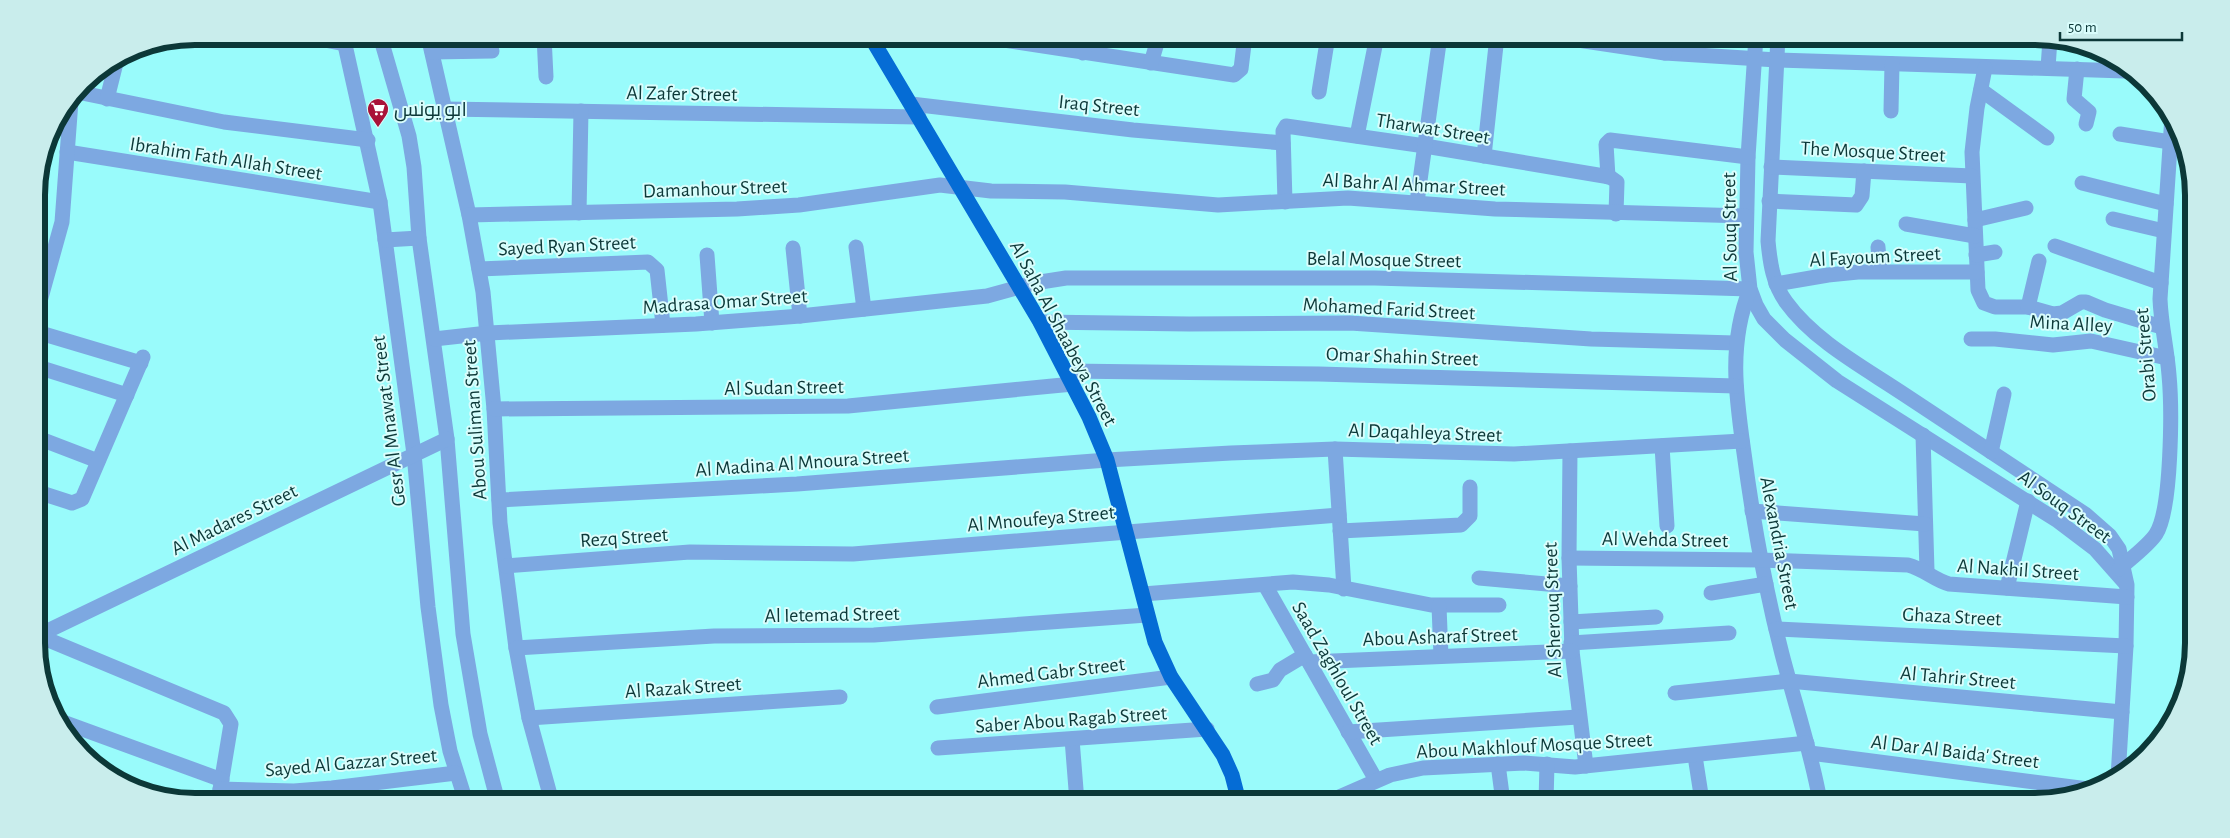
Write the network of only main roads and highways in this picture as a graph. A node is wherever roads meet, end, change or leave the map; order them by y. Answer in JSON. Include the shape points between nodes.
{"nodes":[{"id":1,"x":875,"y":45,"type":"edge"},
{"id":2,"x":1236,"y":793,"type":"edge"}],
"edges":[{"from":1,"to":2,"type":"main road","name":"Al Saha Al Shaabeya Street","via":[[1070,378],[1108,460],[1155,642],[1171,677],[1228,765]]}]}
